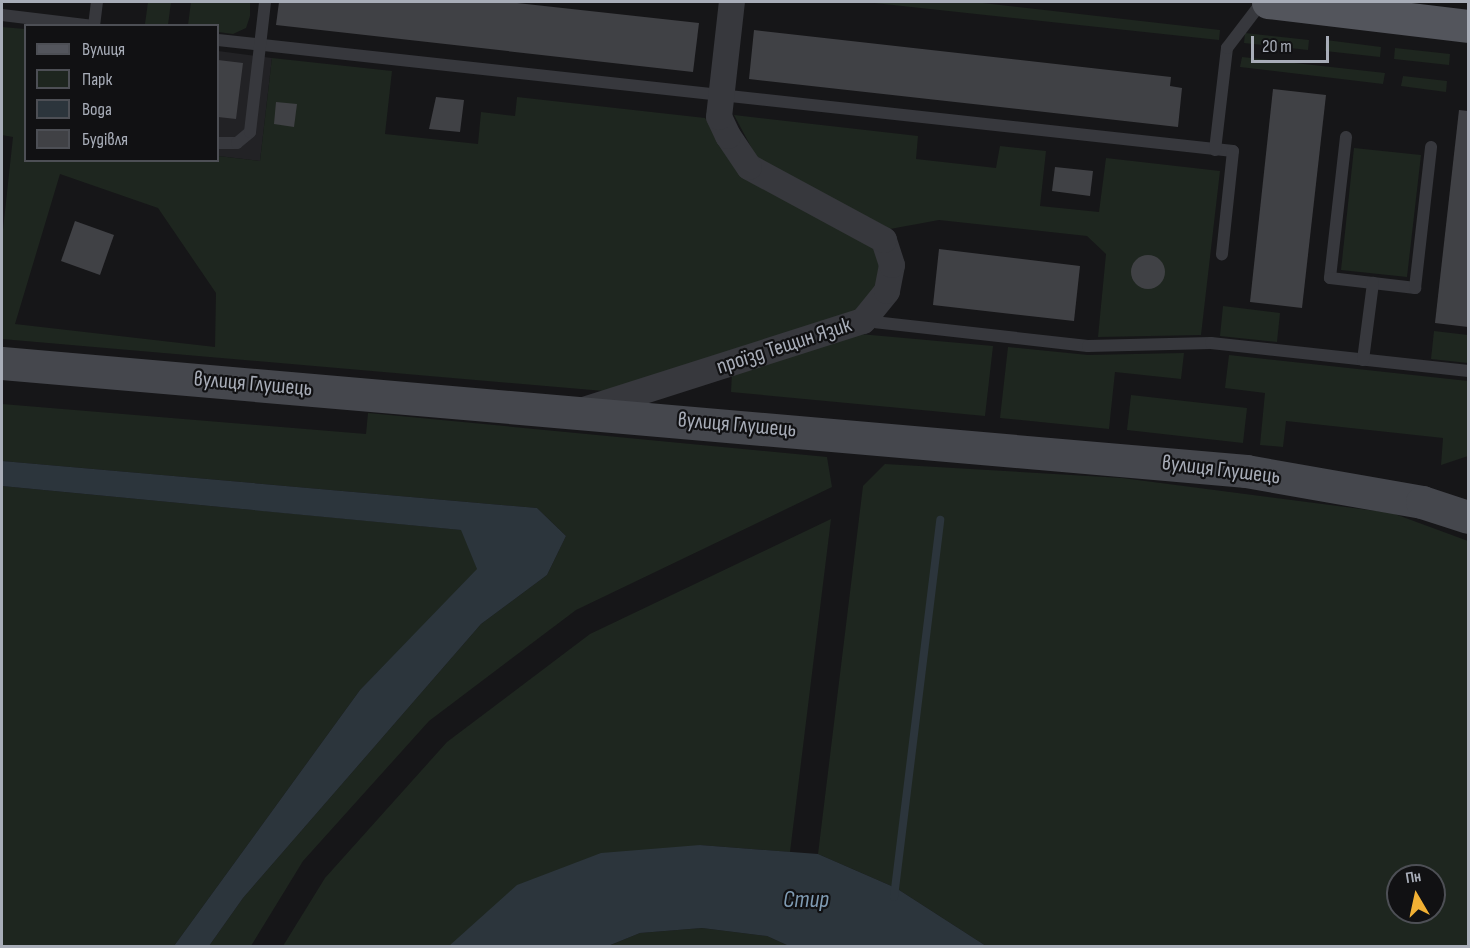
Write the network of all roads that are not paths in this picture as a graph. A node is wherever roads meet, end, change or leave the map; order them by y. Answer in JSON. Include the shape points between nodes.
{"nodes":[{"id":1,"x":97,"y":2,"type":"edge"},
{"id":2,"x":265,"y":2,"type":"edge"},
{"id":3,"x":732,"y":2,"type":"edge"},
{"id":4,"x":1262,"y":2,"type":"edge"},
{"id":5,"x":1268,"y":2,"type":"edge"},
{"id":6,"x":2,"y":15,"type":"edge"},
{"id":7,"x":76,"y":24,"type":"edge"},
{"id":8,"x":93,"y":24,"type":"edge"},
{"id":9,"x":1468,"y":26,"type":"edge"},
{"id":10,"x":219,"y":40,"type":"edge"},
{"id":11,"x":260,"y":45,"type":"junction"},
{"id":12,"x":721,"y":98,"type":"junction"},
{"id":13,"x":1346,"y":137,"type":"dead end"},
{"id":14,"x":219,"y":143,"type":"edge"},
{"id":15,"x":1431,"y":147,"type":"dead end"},
{"id":16,"x":1215,"y":150,"type":"junction"},
{"id":17,"x":1222,"y":254,"type":"dead end"},
{"id":18,"x":1373,"y":283,"type":"junction"},
{"id":19,"x":863,"y":321,"type":"junction"},
{"id":20,"x":1363,"y":360,"type":"junction"},
{"id":21,"x":2,"y":363,"type":"edge"},
{"id":22,"x":1468,"y":371,"type":"edge"},
{"id":23,"x":579,"y":411,"type":"junction"},
{"id":24,"x":1468,"y":517,"type":"edge"}],
"edges":[{"from":1,"to":8,"type":"lane"},
{"from":2,"to":11,"type":"lane"},
{"from":3,"to":12,"type":"street","name":"проїзд Тещин Язик"},
{"from":4,"to":16,"type":"lane","via":[[1227,48]]},
{"from":5,"to":9,"type":"main road"},
{"from":6,"to":7,"type":"lane"},
{"from":10,"to":11,"type":"lane"},
{"from":11,"to":12,"type":"lane"},
{"from":11,"to":14,"type":"lane","via":[[250,132],[237,143]]},
{"from":12,"to":16,"type":"lane"},
{"from":12,"to":19,"type":"street","name":"проїзд Тещин Язик","via":[[719,117],[749,167],[884,240],[891,280]]},
{"from":13,"to":18,"type":"lane","via":[[1330,278]]},
{"from":15,"to":18,"type":"lane","via":[[1415,288]]},
{"from":16,"to":17,"type":"lane","via":[[1233,151]]},
{"from":18,"to":20,"type":"lane"},
{"from":19,"to":20,"type":"lane","via":[[1088,346],[1211,343]]},
{"from":19,"to":23,"type":"street","name":"проїзд Тещин Язик"},
{"from":20,"to":22,"type":"lane"},
{"from":21,"to":23,"type":"street","name":"вулиця Глушець"},
{"from":23,"to":24,"type":"street","name":"вулиця Глушець","via":[[1246,471],[1422,502]]}]}
